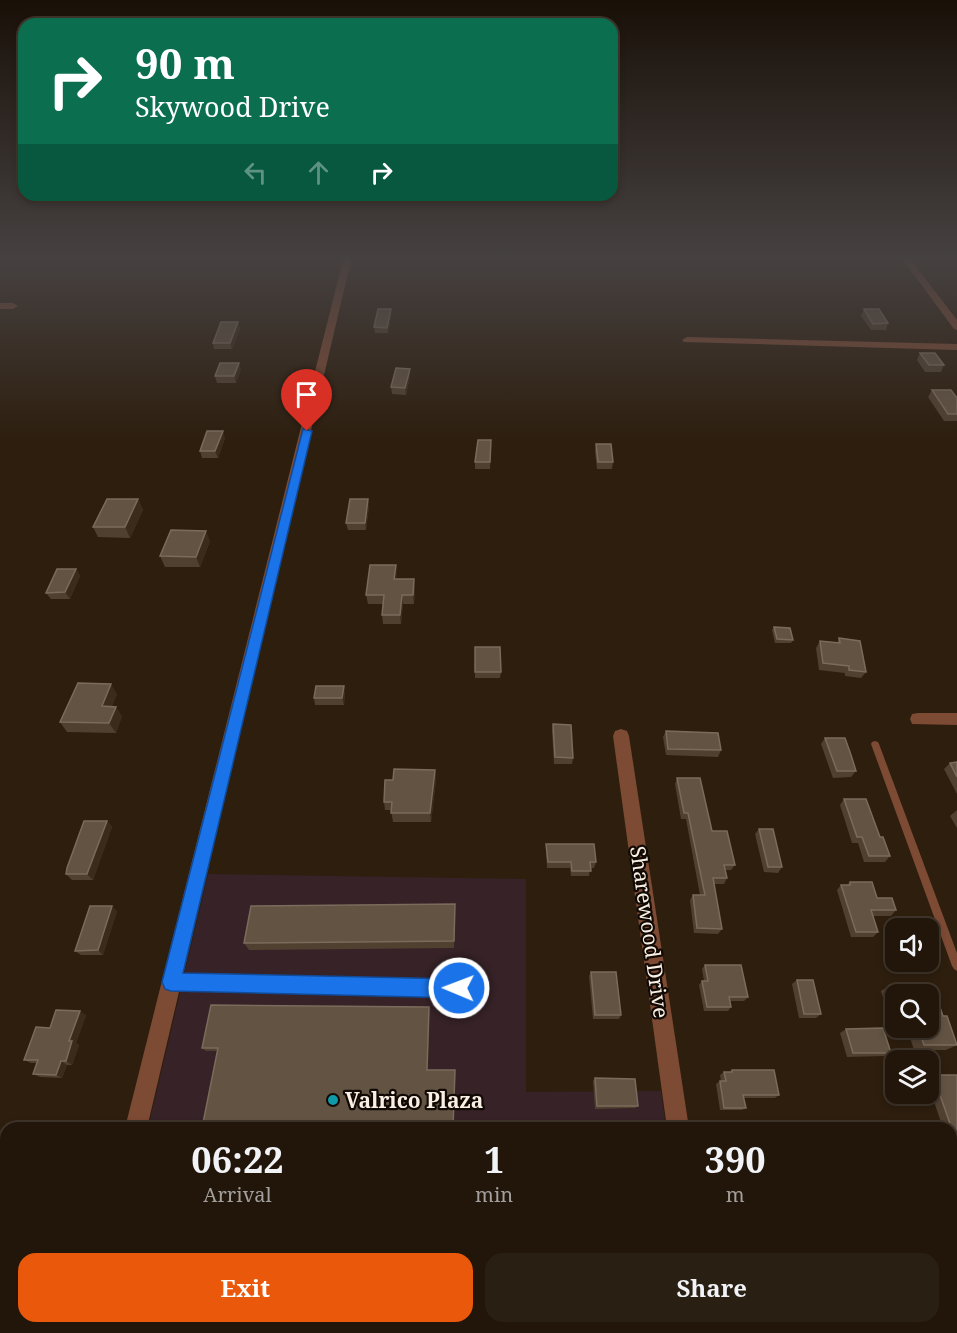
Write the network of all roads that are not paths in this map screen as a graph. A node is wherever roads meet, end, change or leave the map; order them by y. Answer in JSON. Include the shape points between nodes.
{"nodes":[{"id":1,"x":333,"y":318,"type":"edge"},
{"id":2,"x":687,"y":340,"type":"dead end"},
{"id":3,"x":957,"y":347,"type":"edge"},
{"id":4,"x":918,"y":719,"type":"dead end"},
{"id":5,"x":957,"y":719,"type":"edge"},
{"id":6,"x":621,"y":736,"type":"dead end"},
{"id":7,"x":875,"y":744,"type":"dead end"},
{"id":8,"x":957,"y":966,"type":"edge"},
{"id":9,"x":171,"y":982,"type":"junction"},
{"id":10,"x":459,"y":988,"type":"dead end"},
{"id":11,"x":137,"y":1122,"type":"edge"},
{"id":12,"x":677,"y":1122,"type":"edge"}],
"edges":[{"from":1,"to":9,"type":"street"},
{"from":2,"to":3,"type":"street"},
{"from":4,"to":5,"type":"street"},
{"from":6,"to":12,"type":"street","name":"Sharewood Drive"},
{"from":7,"to":8,"type":"lane"},
{"from":9,"to":10,"type":"lane"},
{"from":9,"to":11,"type":"street"}]}
